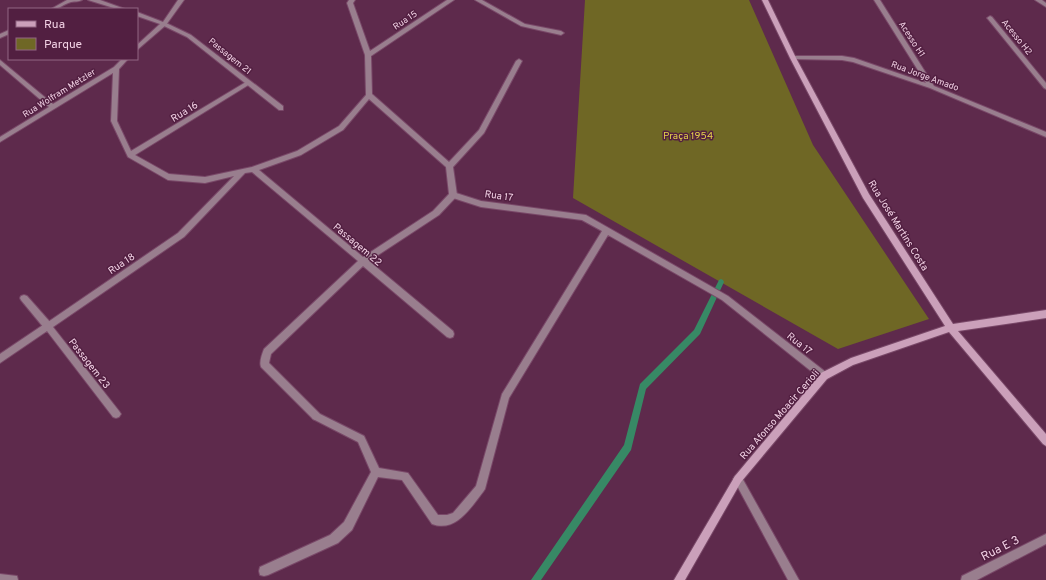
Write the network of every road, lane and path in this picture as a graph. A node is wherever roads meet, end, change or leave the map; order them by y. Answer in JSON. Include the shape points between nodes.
{"nodes":[{"id":1,"x":79,"y":0,"type":"edge"},
{"id":2,"x":91,"y":0,"type":"edge"},
{"id":3,"x":181,"y":0,"type":"edge"},
{"id":4,"x":352,"y":0,"type":"edge"},
{"id":5,"x":451,"y":0,"type":"edge"},
{"id":6,"x":478,"y":0,"type":"edge"},
{"id":7,"x":765,"y":0,"type":"edge"},
{"id":8,"x":877,"y":0,"type":"edge"},
{"id":9,"x":1038,"y":0,"type":"edge"},
{"id":10,"x":1046,"y":5,"type":"edge"},
{"id":11,"x":56,"y":8,"type":"edge"},
{"id":12,"x":119,"y":8,"type":"edge"},
{"id":13,"x":138,"y":14,"type":"edge"},
{"id":14,"x":990,"y":18,"type":"dead end"},
{"id":15,"x":164,"y":24,"type":"junction"},
{"id":16,"x":560,"y":33,"type":"dead end"},
{"id":17,"x":138,"y":47,"type":"edge"},
{"id":18,"x":368,"y":55,"type":"junction"},
{"id":19,"x":793,"y":58,"type":"junction"},
{"id":20,"x":124,"y":60,"type":"edge"},
{"id":21,"x":519,"y":61,"type":"dead end"},
{"id":22,"x":0,"y":62,"type":"edge"},
{"id":23,"x":116,"y":68,"type":"junction"},
{"id":24,"x":248,"y":83,"type":"junction"},
{"id":25,"x":932,"y":87,"type":"junction"},
{"id":26,"x":1046,"y":87,"type":"edge"},
{"id":27,"x":369,"y":95,"type":"junction"},
{"id":28,"x":53,"y":107,"type":"junction"},
{"id":29,"x":281,"y":108,"type":"dead end"},
{"id":30,"x":1046,"y":135,"type":"edge"},
{"id":31,"x":0,"y":140,"type":"edge"},
{"id":32,"x":130,"y":155,"type":"junction"},
{"id":33,"x":449,"y":166,"type":"junction"},
{"id":34,"x":253,"y":169,"type":"junction"},
{"id":35,"x":243,"y":172,"type":"junction"},
{"id":36,"x":453,"y":195,"type":"junction"},
{"id":37,"x":606,"y":231,"type":"junction"},
{"id":38,"x":363,"y":261,"type":"junction"},
{"id":39,"x":24,"y":298,"type":"dead end"},
{"id":40,"x":1046,"y":314,"type":"edge"},
{"id":41,"x":47,"y":325,"type":"junction"},
{"id":42,"x":951,"y":328,"type":"junction"},
{"id":43,"x":450,"y":334,"type":"dead end"},
{"id":44,"x":0,"y":359,"type":"edge"},
{"id":45,"x":824,"y":376,"type":"junction"},
{"id":46,"x":116,"y":414,"type":"dead end"},
{"id":47,"x":1046,"y":441,"type":"edge"},
{"id":48,"x":376,"y":472,"type":"junction"},
{"id":49,"x":738,"y":479,"type":"junction"},
{"id":50,"x":1046,"y":539,"type":"edge"},
{"id":51,"x":264,"y":571,"type":"dead end"},
{"id":52,"x":0,"y":579,"type":"edge"},
{"id":53,"x":13,"y":580,"type":"edge"},
{"id":54,"x":679,"y":580,"type":"edge"},
{"id":55,"x":794,"y":580,"type":"edge"},
{"id":56,"x":966,"y":580,"type":"edge"}],
"edges":[{"from":1,"to":11,"type":"street","via":[[69,1]]},
{"from":2,"to":12,"type":"street"},
{"from":3,"to":15,"type":"street"},
{"from":4,"to":18,"type":"street","via":[[350,3]]},
{"from":5,"to":18,"type":"street","name":"Rua 15"},
{"from":6,"to":16,"type":"street","via":[[523,24]]},
{"from":7,"to":19,"type":"street","name":"Rua José Martins Costa"},
{"from":8,"to":25,"type":"street","name":"Acesso H1"},
{"from":9,"to":10,"type":"street"},
{"from":13,"to":15,"type":"street","name":"Passagem 21"},
{"from":14,"to":26,"type":"street","name":"Acesso H2"},
{"from":15,"to":17,"type":"street"},
{"from":15,"to":24,"type":"street","name":"Passagem 21","via":[[189,36]]},
{"from":18,"to":27,"type":"street"},
{"from":19,"to":25,"type":"street","name":"Rua Jorge Amado","via":[[854,60]]},
{"from":19,"to":42,"type":"street","name":"Rua José Martins Costa","via":[[866,196]]},
{"from":20,"to":23,"type":"street","name":"Rua Wolfram Metzler"},
{"from":21,"to":33,"type":"street","via":[[482,131]]},
{"from":22,"to":28,"type":"street"},
{"from":23,"to":28,"type":"street","name":"Rua Wolfram Metzler"},
{"from":23,"to":32,"type":"street","via":[[114,121]]},
{"from":24,"to":29,"type":"street","name":"Passagem 21"},
{"from":24,"to":32,"type":"street","name":"Rua 16"},
{"from":25,"to":30,"type":"street","name":"Rua Jorge Amado"},
{"from":27,"to":33,"type":"street"},
{"from":27,"to":34,"type":"street","via":[[341,128],[299,153]]},
{"from":28,"to":31,"type":"street","name":"Rua Wolfram Metzler"},
{"from":32,"to":35,"type":"street","via":[[168,177],[205,180]]},
{"from":33,"to":36,"type":"street"},
{"from":34,"to":35,"type":"street"},
{"from":34,"to":38,"type":"street","name":"Passagem 22"},
{"from":35,"to":41,"type":"street","name":"Rua 18","via":[[181,235]]},
{"from":36,"to":37,"type":"street","name":"Rua 17","via":[[481,204],[583,217]]},
{"from":36,"to":38,"type":"street","via":[[436,213]]},
{"from":37,"to":45,"type":"street","name":"Rua 17","via":[[725,298]]},
{"from":37,"to":48,"type":"street","via":[[505,397],[480,489],[456,517],[436,520],[405,476]]},
{"from":38,"to":43,"type":"street","name":"Passagem 22"},
{"from":38,"to":48,"type":"street","via":[[267,352],[264,364],[316,416],[361,439]]},
{"from":39,"to":41,"type":"street","name":"Passagem 23"},
{"from":40,"to":42,"type":"street","name":"Rua Afonso Moacir Cerioli"},
{"from":41,"to":44,"type":"street","name":"Rua 18"},
{"from":41,"to":46,"type":"street","name":"Passagem 23"},
{"from":42,"to":45,"type":"street","name":"Rua Afonso Moacir Cerioli","via":[[851,362]]},
{"from":42,"to":47,"type":"street","name":"Rua José Martins Costa"},
{"from":45,"to":49,"type":"street","name":"Rua Afonso Moacir Cerioli"},
{"from":48,"to":51,"type":"street","via":[[348,526],[334,539]]},
{"from":49,"to":54,"type":"street","name":"Rua Afonso Moacir Cerioli"},
{"from":49,"to":55,"type":"street"},
{"from":50,"to":56,"type":"street","name":"Rua E 3"},
{"from":52,"to":53,"type":"street"}]}
